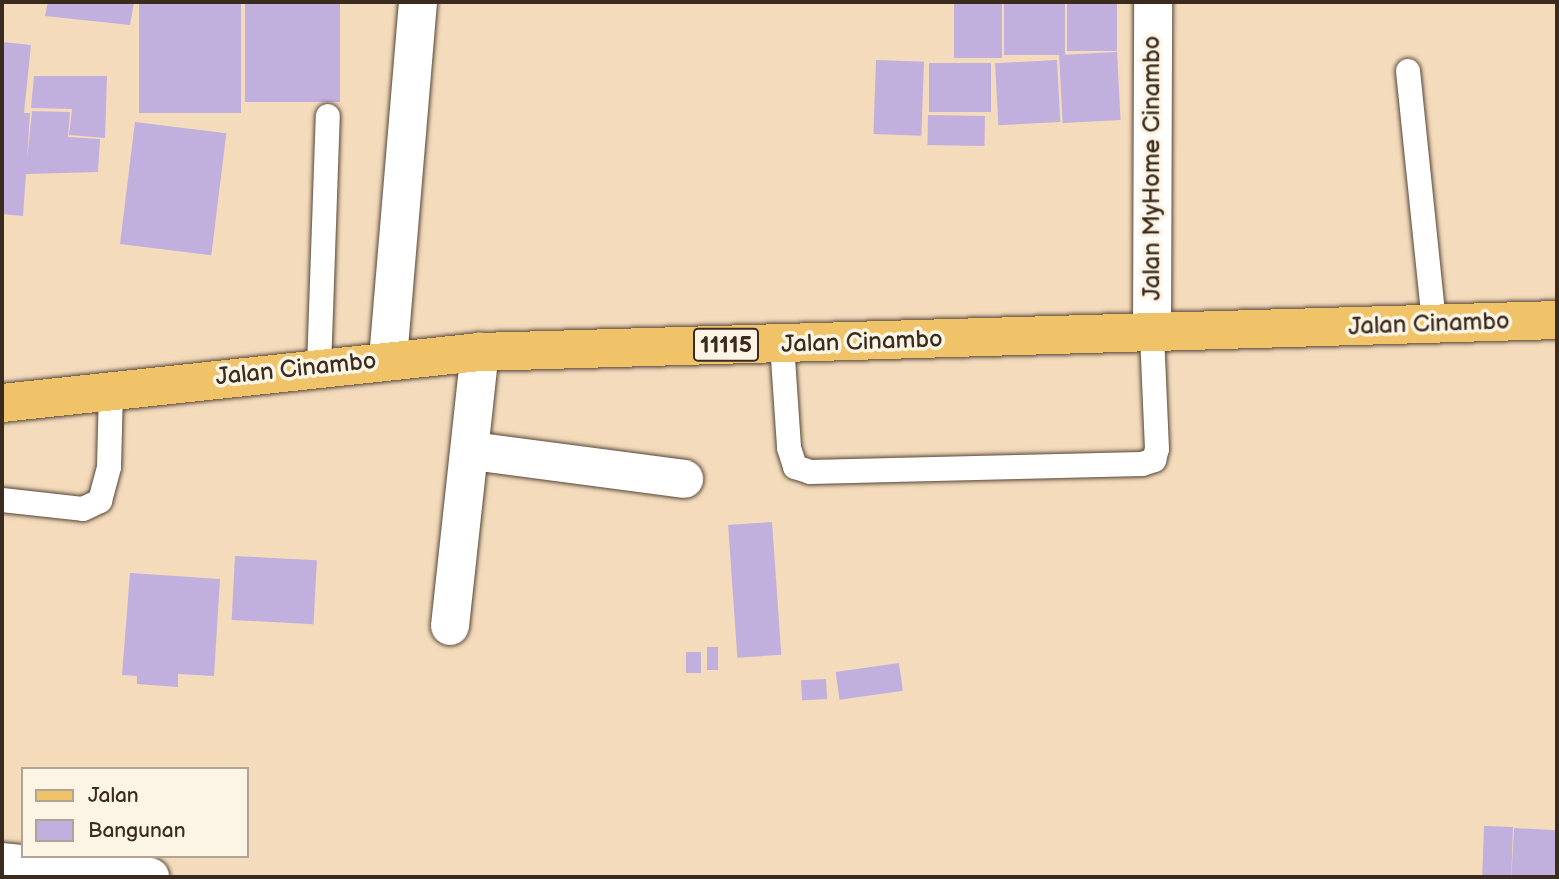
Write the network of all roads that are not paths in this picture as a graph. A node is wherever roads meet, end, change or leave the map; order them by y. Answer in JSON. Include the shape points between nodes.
{"nodes":[{"id":1,"x":418,"y":2,"type":"edge"},
{"id":2,"x":1153,"y":2,"type":"edge"},
{"id":3,"x":1408,"y":71,"type":"dead end"},
{"id":4,"x":328,"y":116,"type":"dead end"},
{"id":5,"x":1557,"y":320,"type":"edge"},
{"id":6,"x":1443,"y":324,"type":"junction"},
{"id":7,"x":1152,"y":334,"type":"junction"},
{"id":8,"x":782,"y":344,"type":"junction"},
{"id":9,"x":480,"y":352,"type":"junction"},
{"id":10,"x":388,"y":359,"type":"junction"},
{"id":11,"x":319,"y":368,"type":"junction"},
{"id":12,"x":111,"y":389,"type":"junction"},
{"id":13,"x":2,"y":403,"type":"edge"},
{"id":14,"x":472,"y":451,"type":"junction"},
{"id":15,"x":684,"y":480,"type":"dead end"},
{"id":16,"x":2,"y":500,"type":"edge"},
{"id":17,"x":450,"y":626,"type":"dead end"},
{"id":18,"x":2,"y":862,"type":"edge"},
{"id":19,"x":150,"y":877,"type":"edge"}],
"edges":[{"from":1,"to":10,"type":"street"},
{"from":2,"to":7,"type":"street","name":"Jalan MyHome Cinambo"},
{"from":3,"to":6,"type":"lane"},
{"from":4,"to":11,"type":"lane"},
{"from":5,"to":6,"type":"main road","name":"Jalan Cinambo","number":"11115"},
{"from":6,"to":7,"type":"main road","name":"Jalan Cinambo","number":"11115"},
{"from":7,"to":8,"type":"main road","name":"Jalan Cinambo","number":"11115"},
{"from":7,"to":8,"type":"lane","via":[[1157,449],[1154,460],[1142,464],[810,472],[795,467],[789,448]]},
{"from":8,"to":9,"type":"main road","name":"Jalan Cinambo","number":"11115"},
{"from":9,"to":10,"type":"main road","name":"Jalan Cinambo","number":"11115"},
{"from":9,"to":14,"type":"street"},
{"from":10,"to":11,"type":"main road","name":"Jalan Cinambo","number":"11115"},
{"from":11,"to":12,"type":"main road","name":"Jalan Cinambo","number":"11115"},
{"from":12,"to":13,"type":"main road","name":"Jalan Cinambo","number":"11115"},
{"from":12,"to":16,"type":"lane","via":[[109,467],[100,502],[83,509]]},
{"from":14,"to":15,"type":"street"},
{"from":14,"to":17,"type":"street"},
{"from":18,"to":19,"type":"street"}]}
